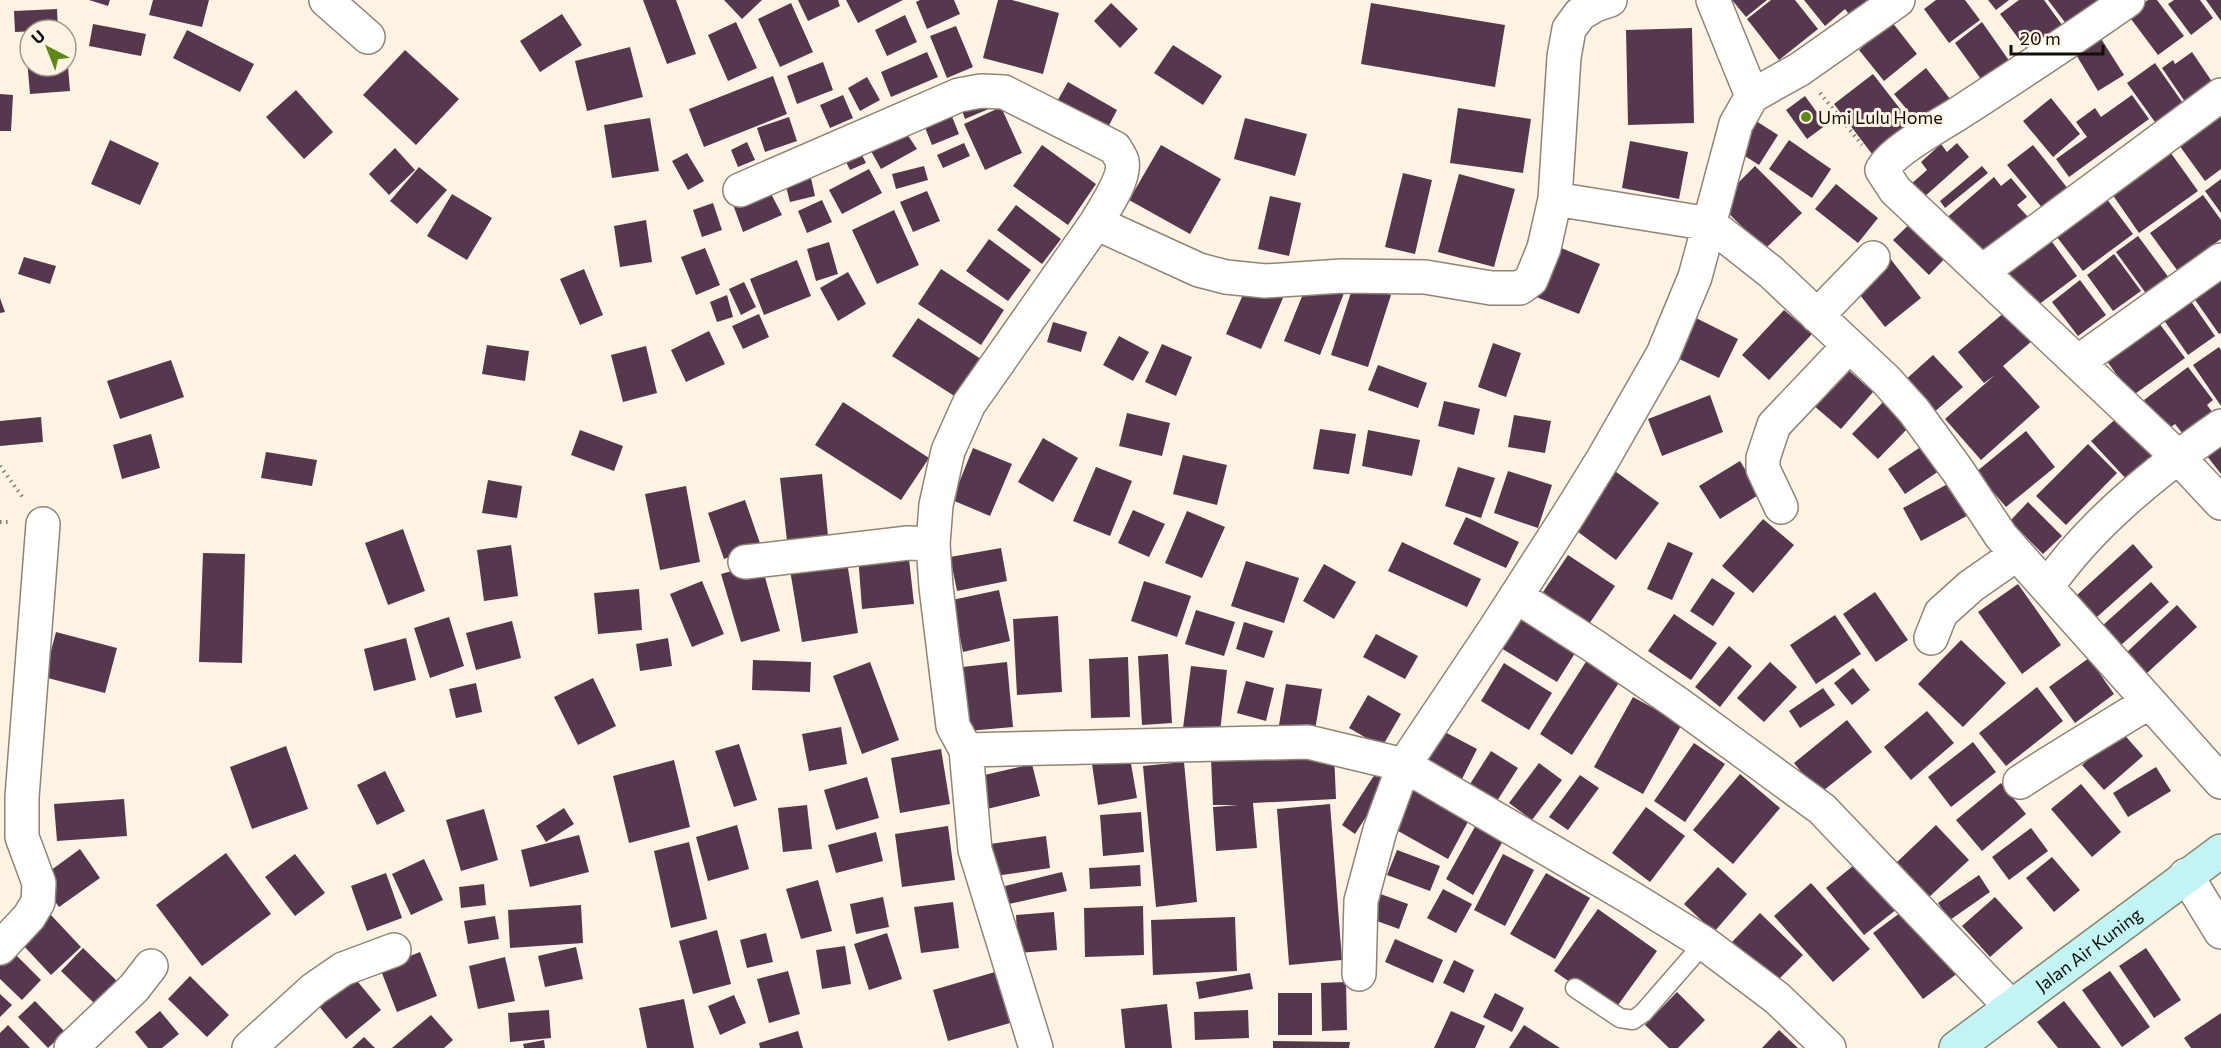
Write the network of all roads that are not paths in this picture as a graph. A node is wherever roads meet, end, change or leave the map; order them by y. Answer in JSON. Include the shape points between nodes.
{"nodes":[{"id":1,"x":326,"y":0,"type":"edge"},
{"id":2,"x":1610,"y":0,"type":"edge"},
{"id":3,"x":1713,"y":0,"type":"edge"},
{"id":4,"x":1899,"y":0,"type":"edge"},
{"id":5,"x":2128,"y":0,"type":"edge"},
{"id":6,"x":368,"y":37,"type":"dead end"},
{"id":7,"x":2221,"y":95,"type":"edge"},
{"id":8,"x":1752,"y":96,"type":"junction"},
{"id":9,"x":740,"y":190,"type":"dead end"},
{"id":10,"x":1555,"y":199,"type":"junction"},
{"id":11,"x":1096,"y":224,"type":"junction"},
{"id":12,"x":1710,"y":224,"type":"junction"},
{"id":13,"x":1873,"y":258,"type":"dead end"},
{"id":14,"x":2221,"y":260,"type":"edge"},
{"id":15,"x":1983,"y":271,"type":"junction"},
{"id":16,"x":1817,"y":315,"type":"junction"},
{"id":17,"x":1848,"y":346,"type":"junction"},
{"id":18,"x":2078,"y":362,"type":"junction"},
{"id":19,"x":2221,"y":426,"type":"edge"},
{"id":20,"x":2177,"y":456,"type":"junction"},
{"id":21,"x":2221,"y":503,"type":"edge"},
{"id":22,"x":1780,"y":507,"type":"dead end"},
{"id":23,"x":43,"y":524,"type":"road end"},
{"id":24,"x":933,"y":544,"type":"junction"},
{"id":25,"x":2017,"y":554,"type":"junction"},
{"id":26,"x":745,"y":562,"type":"dead end"},
{"id":27,"x":2047,"y":587,"type":"junction"},
{"id":28,"x":1516,"y":596,"type":"junction"},
{"id":29,"x":1931,"y":638,"type":"dead end"},
{"id":30,"x":2149,"y":702,"type":"junction"},
{"id":31,"x":966,"y":750,"type":"junction"},
{"id":32,"x":1404,"y":765,"type":"junction"},
{"id":33,"x":2020,"y":782,"type":"dead end"},
{"id":34,"x":2221,"y":782,"type":"edge"},
{"id":35,"x":2221,"y":851,"type":"edge"},
{"id":36,"x":2186,"y":875,"type":"junction"},
{"id":37,"x":2221,"y":932,"type":"edge"},
{"id":38,"x":1704,"y":943,"type":"junction"},
{"id":39,"x":0,"y":948,"type":"edge"},
{"id":40,"x":394,"y":950,"type":"dead end"},
{"id":41,"x":152,"y":966,"type":"dead end"},
{"id":42,"x":1359,"y":974,"type":"dead end"},
{"id":43,"x":1575,"y":988,"type":"dead end"},
{"id":44,"x":2011,"y":1007,"type":"junction"},
{"id":45,"x":72,"y":1048,"type":"edge"},
{"id":46,"x":249,"y":1048,"type":"edge"},
{"id":47,"x":1036,"y":1048,"type":"edge"},
{"id":48,"x":1829,"y":1048,"type":"edge"},
{"id":49,"x":1956,"y":1048,"type":"edge"}],
"edges":[{"from":1,"to":6,"type":"street"},
{"from":2,"to":10,"type":"street","via":[[1580,14],[1569,29]]},
{"from":3,"to":8,"type":"street"},
{"from":4,"to":8,"type":"street","via":[[1800,69]]},
{"from":5,"to":15,"type":"street","via":[[1913,143],[1882,170],[1895,190]]},
{"from":7,"to":15,"type":"street"},
{"from":8,"to":12,"type":"street","via":[[1736,124]]},
{"from":9,"to":11,"type":"street","via":[[959,95],[1004,92],[1115,148],[1123,170]]},
{"from":10,"to":11,"type":"street","via":[[1544,248],[1531,280],[1520,288],[1507,290],[1425,277],[1342,276],[1265,281],[1226,277],[1199,270]]},
{"from":10,"to":12,"type":"street"},
{"from":11,"to":24,"type":"street","via":[[969,404],[948,451],[936,505]]},
{"from":12,"to":16,"type":"street"},
{"from":12,"to":28,"type":"street","via":[[1695,277],[1663,354],[1603,459]]},
{"from":13,"to":16,"type":"street"},
{"from":14,"to":18,"type":"street"},
{"from":15,"to":18,"type":"street"},
{"from":16,"to":17,"type":"street"},
{"from":17,"to":22,"type":"street","via":[[1773,425],[1763,458]]},
{"from":17,"to":25,"type":"street","via":[[1914,411]]},
{"from":18,"to":20,"type":"street"},
{"from":19,"to":20,"type":"street"},
{"from":20,"to":21,"type":"street"},
{"from":20,"to":27,"type":"street","via":[[2087,537]]},
{"from":23,"to":39,"type":"street","via":[[21,837],[39,883],[38,902]]},
{"from":24,"to":26,"type":"street","via":[[908,543]]},
{"from":24,"to":31,"type":"street","via":[[953,726]]},
{"from":25,"to":27,"type":"street"},
{"from":25,"to":29,"type":"street","via":[[1941,613]]},
{"from":27,"to":30,"type":"street"},
{"from":28,"to":32,"type":"street"},
{"from":28,"to":44,"type":"street","via":[[1659,691],[1822,809]]},
{"from":30,"to":33,"type":"street"},
{"from":30,"to":34,"type":"street"},
{"from":31,"to":32,"type":"street","via":[[1308,742]]},
{"from":31,"to":47,"type":"street","via":[[975,850]]},
{"from":32,"to":38,"type":"street"},
{"from":32,"to":42,"type":"street","via":[[1380,830],[1361,901]]},
{"from":35,"to":36,"type":"street","name":"Jalan Air Kuning"},
{"from":36,"to":37,"type":"street"},
{"from":36,"to":44,"type":"street","name":"Jalan Air Kuning"},
{"from":38,"to":43,"type":"lane","via":[[1633,1020],[1620,1018]]},
{"from":38,"to":48,"type":"street","via":[[1778,998]]},
{"from":40,"to":46,"type":"street","via":[[343,969],[314,989]]},
{"from":41,"to":45,"type":"street"},
{"from":44,"to":49,"type":"street","name":"Jalan Air Kuning"}]}
